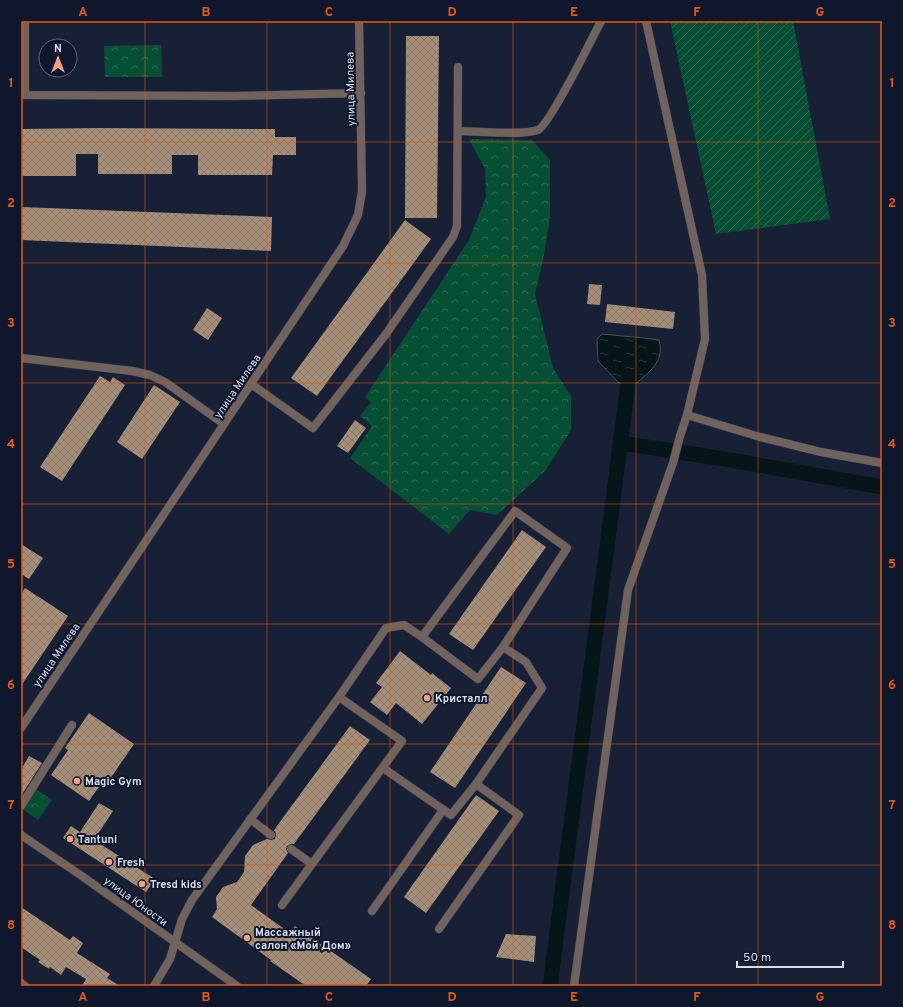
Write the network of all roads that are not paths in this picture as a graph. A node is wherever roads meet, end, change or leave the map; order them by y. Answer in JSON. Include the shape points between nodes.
{"nodes":[{"id":1,"x":25,"y":21,"type":"edge"},
{"id":2,"x":359,"y":21,"type":"edge"},
{"id":3,"x":601,"y":21,"type":"edge"},
{"id":4,"x":646,"y":21,"type":"edge"},
{"id":5,"x":458,"y":67,"type":"dead end"},
{"id":6,"x":361,"y":94,"type":"junction"},
{"id":7,"x":458,"y":131,"type":"junction"},
{"id":8,"x":21,"y":358,"type":"edge"},
{"id":9,"x":251,"y":384,"type":"junction"},
{"id":10,"x":687,"y":415,"type":"junction"},
{"id":11,"x":224,"y":424,"type":"junction"},
{"id":12,"x":882,"y":463,"type":"edge"},
{"id":13,"x":422,"y":637,"type":"junction"},
{"id":14,"x":503,"y":647,"type":"junction"},
{"id":15,"x":339,"y":696,"type":"junction"},
{"id":16,"x":72,"y":725,"type":"dead end"},
{"id":17,"x":21,"y":728,"type":"edge"},
{"id":18,"x":382,"y":768,"type":"junction"},
{"id":19,"x":476,"y":784,"type":"junction"},
{"id":20,"x":21,"y":806,"type":"edge"},
{"id":21,"x":443,"y":810,"type":"junction"},
{"id":22,"x":250,"y":820,"type":"junction"},
{"id":23,"x":21,"y":835,"type":"edge"},
{"id":24,"x":271,"y":835,"type":"dead end"},
{"id":25,"x":291,"y":849,"type":"dead end"},
{"id":26,"x":312,"y":864,"type":"junction"},
{"id":27,"x":282,"y":905,"type":"dead end"},
{"id":28,"x":372,"y":911,"type":"dead end"},
{"id":29,"x":439,"y":929,"type":"dead end"},
{"id":30,"x":174,"y":943,"type":"junction"},
{"id":31,"x":21,"y":984,"type":"edge"},
{"id":32,"x":25,"y":986,"type":"edge"},
{"id":33,"x":154,"y":986,"type":"edge"},
{"id":34,"x":237,"y":986,"type":"edge"},
{"id":35,"x":574,"y":986,"type":"edge"}],
"edges":[{"from":1,"to":6,"type":"street","via":[[25,95]]},
{"from":2,"to":6,"type":"street","name":"улица Милева"},
{"from":3,"to":7,"type":"street","via":[[553,111],[540,129],[524,132]]},
{"from":4,"to":10,"type":"street","via":[[702,275],[705,339]]},
{"from":5,"to":7,"type":"street"},
{"from":6,"to":9,"type":"street","name":"улица Милева","via":[[362,191],[358,215],[343,246]]},
{"from":7,"to":9,"type":"street","via":[[457,226],[453,237],[386,334],[313,428]]},
{"from":8,"to":11,"type":"street","via":[[150,375],[165,382]]},
{"from":9,"to":11,"type":"street","name":"улица Милева"},
{"from":10,"to":12,"type":"street","via":[[760,437]]},
{"from":10,"to":35,"type":"street","via":[[673,463],[628,590]]},
{"from":11,"to":17,"type":"street","name":"улица Милева"},
{"from":13,"to":14,"type":"street","via":[[478,679]]},
{"from":13,"to":14,"type":"street","via":[[515,511],[567,548]]},
{"from":13,"to":15,"type":"street","via":[[404,625],[386,628]]},
{"from":14,"to":19,"type":"street","via":[[526,662],[542,688]]},
{"from":15,"to":18,"type":"street","via":[[402,741]]},
{"from":15,"to":22,"type":"street"},
{"from":16,"to":20,"type":"street"},
{"from":18,"to":21,"type":"street"},
{"from":18,"to":26,"type":"street"},
{"from":19,"to":21,"type":"street","via":[[451,815]]},
{"from":19,"to":29,"type":"street","via":[[519,815]]},
{"from":21,"to":28,"type":"street"},
{"from":22,"to":24,"type":"street"},
{"from":22,"to":30,"type":"street","via":[[192,900]]},
{"from":23,"to":30,"type":"street","name":"улица Юности"},
{"from":25,"to":26,"type":"street"},
{"from":26,"to":27,"type":"street"},
{"from":30,"to":33,"type":"street","via":[[170,959]]},
{"from":30,"to":34,"type":"street","name":"улица Юности"},
{"from":31,"to":32,"type":"street"}]}
